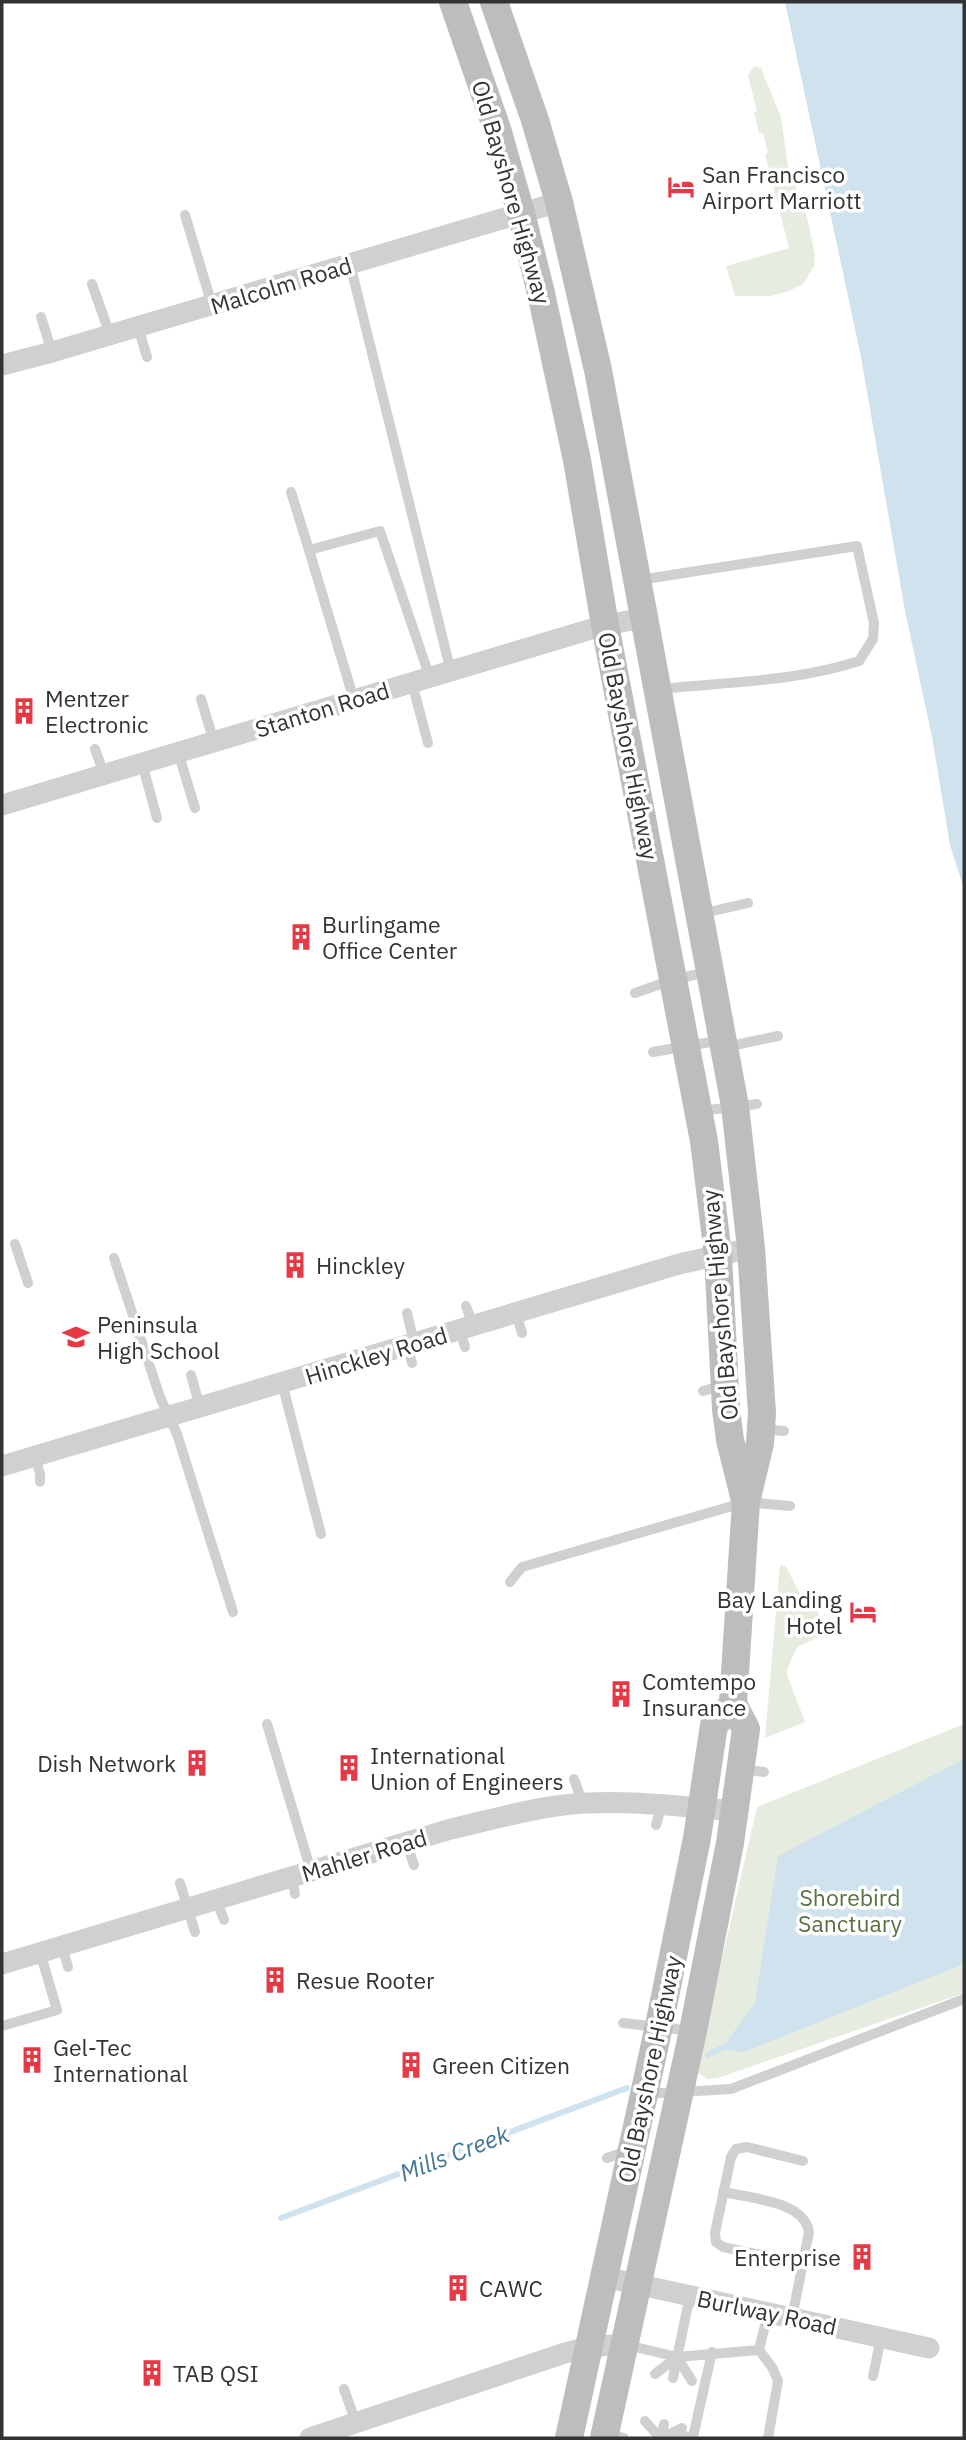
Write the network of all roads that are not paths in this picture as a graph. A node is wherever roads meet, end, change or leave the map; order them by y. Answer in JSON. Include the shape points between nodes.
{"nodes":[{"id":1,"x":453,"y":2,"type":"edge"},
{"id":2,"x":494,"y":2,"type":"edge"},
{"id":3,"x":559,"y":202,"type":"junction"},
{"id":4,"x":521,"y":213,"type":"junction"},
{"id":5,"x":185,"y":215,"type":"dead end"},
{"id":6,"x":350,"y":264,"type":"junction"},
{"id":7,"x":92,"y":284,"type":"dead end"},
{"id":8,"x":212,"y":305,"type":"junction"},
{"id":9,"x":41,"y":317,"type":"dead end"},
{"id":10,"x":138,"y":327,"type":"junction"},
{"id":11,"x":110,"y":335,"type":"junction"},
{"id":12,"x":52,"y":352,"type":"junction"},
{"id":13,"x":147,"y":357,"type":"dead end"},
{"id":14,"x":2,"y":365,"type":"edge"},
{"id":15,"x":291,"y":492,"type":"dead end"},
{"id":16,"x":309,"y":550,"type":"junction"},
{"id":17,"x":637,"y":580,"type":"junction"},
{"id":18,"x":644,"y":618,"type":"junction"},
{"id":19,"x":605,"y":625,"type":"junction"},
{"id":20,"x":451,"y":672,"type":"junction"},
{"id":21,"x":421,"y":680,"type":"junction"},
{"id":22,"x":656,"y":689,"type":"junction"},
{"id":23,"x":201,"y":699,"type":"dead end"},
{"id":24,"x":354,"y":700,"type":"junction"},
{"id":25,"x":214,"y":742,"type":"junction"},
{"id":26,"x":428,"y":743,"type":"dead end"},
{"id":27,"x":96,"y":749,"type":"dead end"},
{"id":28,"x":178,"y":752,"type":"junction"},
{"id":29,"x":142,"y":763,"type":"junction"},
{"id":30,"x":104,"y":774,"type":"junction"},
{"id":31,"x":2,"y":805,"type":"edge"},
{"id":32,"x":195,"y":807,"type":"dead end"},
{"id":33,"x":157,"y":818,"type":"dead end"},
{"id":34,"x":748,"y":903,"type":"dead end"},
{"id":35,"x":699,"y":915,"type":"junction"},
{"id":36,"x":710,"y":972,"type":"junction"},
{"id":37,"x":674,"y":979,"type":"junction"},
{"id":38,"x":635,"y":993,"type":"dead end"},
{"id":39,"x":778,"y":1036,"type":"dead end"},
{"id":40,"x":723,"y":1043,"type":"junction"},
{"id":41,"x":686,"y":1045,"type":"junction"},
{"id":42,"x":653,"y":1052,"type":"dead end"},
{"id":43,"x":746,"y":1105,"type":"junction"},
{"id":44,"x":699,"y":1112,"type":"junction"},
{"id":45,"x":15,"y":1244,"type":"dead end"},
{"id":46,"x":751,"y":1248,"type":"junction"},
{"id":47,"x":718,"y":1255,"type":"junction"},
{"id":48,"x":114,"y":1258,"type":"dead end"},
{"id":49,"x":27,"y":1283,"type":"dead end"},
{"id":50,"x":407,"y":1313,"type":"dead end"},
{"id":51,"x":516,"y":1313,"type":"junction"},
{"id":52,"x":522,"y":1334,"type":"dead end"},
{"id":53,"x":411,"y":1350,"type":"junction"},
{"id":54,"x":191,"y":1375,"type":"dead end"},
{"id":55,"x":282,"y":1383,"type":"junction"},
{"id":56,"x":200,"y":1407,"type":"junction"},
{"id":57,"x":167,"y":1416,"type":"junction"},
{"id":58,"x":35,"y":1456,"type":"junction"},
{"id":59,"x":2,"y":1466,"type":"edge"},
{"id":60,"x":40,"y":1482,"type":"dead end"},
{"id":61,"x":746,"y":1502,"type":"junction"},
{"id":62,"x":790,"y":1506,"type":"dead end"},
{"id":63,"x":321,"y":1534,"type":"dead end"},
{"id":64,"x":510,"y":1582,"type":"dead end"},
{"id":65,"x":233,"y":1612,"type":"dead end"},
{"id":66,"x":733,"y":1704,"type":"junction"},
{"id":67,"x":267,"y":1724,"type":"dead end"},
{"id":68,"x":574,"y":1779,"type":"dead end"},
{"id":69,"x":583,"y":1804,"type":"junction"},
{"id":70,"x":701,"y":1808,"type":"junction"},
{"id":71,"x":735,"y":1811,"type":"junction"},
{"id":72,"x":407,"y":1843,"type":"junction"},
{"id":73,"x":414,"y":1865,"type":"dead end"},
{"id":74,"x":299,"y":1881,"type":"junction"},
{"id":75,"x":180,"y":1882,"type":"dead end"},
{"id":76,"x":216,"y":1899,"type":"junction"},
{"id":77,"x":188,"y":1908,"type":"junction"},
{"id":78,"x":224,"y":1920,"type":"dead end"},
{"id":79,"x":195,"y":1932,"type":"dead end"},
{"id":80,"x":62,"y":1946,"type":"junction"},
{"id":81,"x":40,"y":1952,"type":"junction"},
{"id":82,"x":2,"y":1962,"type":"edge"},
{"id":83,"x":68,"y":1967,"type":"dead end"},
{"id":84,"x":964,"y":1999,"type":"edge"},
{"id":85,"x":623,"y":2023,"type":"dead end"},
{"id":86,"x":2,"y":2026,"type":"edge"},
{"id":87,"x":659,"y":2028,"type":"junction"},
{"id":88,"x":693,"y":2032,"type":"junction"},
{"id":89,"x":680,"y":2093,"type":"junction"},
{"id":90,"x":643,"y":2094,"type":"junction"},
{"id":91,"x":803,"y":2161,"type":"dead end"},
{"id":92,"x":723,"y":2192,"type":"junction"},
{"id":93,"x":803,"y":2264,"type":"junction"},
{"id":94,"x":604,"y":2277,"type":"junction"},
{"id":95,"x":638,"y":2284,"type":"junction"},
{"id":96,"x":690,"y":2295,"type":"junction"},
{"id":97,"x":768,"y":2313,"type":"junction"},
{"id":98,"x":792,"y":2318,"type":"junction"},
{"id":99,"x":881,"y":2338,"type":"junction"},
{"id":100,"x":624,"y":2344,"type":"junction"},
{"id":101,"x":589,"y":2347,"type":"junction"},
{"id":102,"x":929,"y":2348,"type":"dead end"},
{"id":103,"x":759,"y":2350,"type":"junction"},
{"id":104,"x":712,"y":2352,"type":"junction"},
{"id":105,"x":677,"y":2357,"type":"junction"},
{"id":106,"x":655,"y":2374,"type":"dead end"},
{"id":107,"x":873,"y":2376,"type":"dead end"},
{"id":108,"x":673,"y":2378,"type":"dead end"},
{"id":109,"x":691,"y":2381,"type":"dead end"},
{"id":110,"x":344,"y":2389,"type":"dead end"},
{"id":111,"x":645,"y":2421,"type":"dead end"},
{"id":112,"x":356,"y":2423,"type":"junction"},
{"id":113,"x":664,"y":2424,"type":"dead end"},
{"id":114,"x":682,"y":2433,"type":"edge"},
{"id":115,"x":611,"y":2437,"type":"edge"},
{"id":116,"x":310,"y":2438,"type":"edge"},
{"id":117,"x":569,"y":2438,"type":"edge"},
{"id":118,"x":661,"y":2438,"type":"edge"},
{"id":119,"x":768,"y":2438,"type":"edge"}],
"edges":[{"from":1,"to":4,"type":"main road","name":"Old Bayshore Highway"},
{"from":2,"to":3,"type":"main road","name":"Old Bayshore Highway"},
{"from":3,"to":4,"type":"street","name":"Malcolm Road"},
{"from":3,"to":17,"type":"main road","name":"Old Bayshore Highway","via":[[598,370]]},
{"from":4,"to":6,"type":"street","name":"Malcolm Road"},
{"from":4,"to":19,"type":"main road","name":"Old Bayshore Highway","via":[[577,460]]},
{"from":5,"to":8,"type":"lane"},
{"from":6,"to":8,"type":"street","name":"Malcolm Road"},
{"from":6,"to":20,"type":"lane"},
{"from":7,"to":11,"type":"lane"},
{"from":8,"to":10,"type":"street","name":"Malcolm Road"},
{"from":9,"to":12,"type":"lane"},
{"from":10,"to":11,"type":"street","name":"Malcolm Road"},
{"from":10,"to":13,"type":"lane"},
{"from":11,"to":12,"type":"street","name":"Malcolm Road"},
{"from":12,"to":14,"type":"street","name":"Malcolm Road"},
{"from":15,"to":16,"type":"lane"},
{"from":16,"to":21,"type":"lane","via":[[380,531]]},
{"from":16,"to":24,"type":"lane"},
{"from":17,"to":18,"type":"main road","name":"Old Bayshore Highway"},
{"from":17,"to":22,"type":"lane","via":[[857,547],[874,623],[873,639],[859,662],[764,681]]},
{"from":18,"to":19,"type":"street","name":"Stanton Road"},
{"from":18,"to":22,"type":"main road","name":"Old Bayshore Highway"},
{"from":19,"to":20,"type":"street","name":"Stanton Road"},
{"from":19,"to":37,"type":"main road","name":"Old Bayshore Highway"},
{"from":20,"to":21,"type":"street","name":"Stanton Road"},
{"from":21,"to":24,"type":"street","name":"Stanton Road"},
{"from":21,"to":26,"type":"lane"},
{"from":22,"to":35,"type":"main road","name":"Old Bayshore Highway"},
{"from":23,"to":25,"type":"lane"},
{"from":24,"to":25,"type":"street","name":"Stanton Road"},
{"from":25,"to":28,"type":"street","name":"Stanton Road"},
{"from":27,"to":30,"type":"lane"},
{"from":28,"to":29,"type":"street","name":"Stanton Road"},
{"from":28,"to":32,"type":"lane"},
{"from":29,"to":30,"type":"street","name":"Stanton Road"},
{"from":29,"to":33,"type":"lane"},
{"from":30,"to":31,"type":"street","name":"Stanton Road"},
{"from":34,"to":35,"type":"lane"},
{"from":35,"to":36,"type":"main road","name":"Old Bayshore Highway"},
{"from":36,"to":37,"type":"lane"},
{"from":36,"to":40,"type":"main road","name":"Old Bayshore Highway"},
{"from":37,"to":38,"type":"lane"},
{"from":37,"to":41,"type":"main road","name":"Old Bayshore Highway"},
{"from":39,"to":40,"type":"lane"},
{"from":40,"to":41,"type":"lane"},
{"from":40,"to":43,"type":"main road","name":"Old Bayshore Highway"},
{"from":41,"to":42,"type":"lane"},
{"from":41,"to":44,"type":"main road","name":"Old Bayshore Highway"},
{"from":43,"to":44,"type":"lane"},
{"from":43,"to":46,"type":"main road","name":"Old Bayshore Highway"},
{"from":44,"to":47,"type":"main road","name":"Old Bayshore Highway"},
{"from":45,"to":49,"type":"lane"},
{"from":46,"to":47,"type":"street","name":"Hinckley Road"},
{"from":46,"to":61,"type":"main road","name":"Old Bayshore Highway","via":[[772,1430]]},
{"from":47,"to":51,"type":"street","name":"Hinckley Road"},
{"from":47,"to":61,"type":"main road","name":"Old Bayshore Highway","via":[[714,1388]]},
{"from":48,"to":57,"type":"lane"},
{"from":50,"to":53,"type":"lane"},
{"from":51,"to":52,"type":"lane"},
{"from":51,"to":53,"type":"street","name":"Hinckley Road"},
{"from":53,"to":55,"type":"street","name":"Hinckley Road"},
{"from":54,"to":56,"type":"lane"},
{"from":55,"to":56,"type":"street","name":"Hinckley Road"},
{"from":55,"to":63,"type":"lane"},
{"from":56,"to":57,"type":"street","name":"Hinckley Road"},
{"from":57,"to":58,"type":"street","name":"Hinckley Road"},
{"from":57,"to":65,"type":"lane","via":[[177,1434]]},
{"from":58,"to":59,"type":"street","name":"Hinckley Road"},
{"from":58,"to":60,"type":"lane"},
{"from":61,"to":62,"type":"lane"},
{"from":61,"to":64,"type":"lane","via":[[522,1567]]},
{"from":61,"to":66,"type":"main road","name":"Old Bayshore Highway"},
{"from":66,"to":70,"type":"main road","name":"Old Bayshore Highway","via":[[713,1725]]},
{"from":66,"to":71,"type":"main road","name":"Old Bayshore Highway","via":[[746,1728],[752,1770]]},
{"from":67,"to":74,"type":"lane"},
{"from":68,"to":69,"type":"lane"},
{"from":69,"to":70,"type":"street","name":"Mahler Road","via":[[615,1802],[659,1815]]},
{"from":69,"to":72,"type":"street","name":"Mahler Road","via":[[501,1817]]},
{"from":70,"to":71,"type":"street","name":"Mahler Road"},
{"from":70,"to":87,"type":"main road","name":"Old Bayshore Highway"},
{"from":71,"to":88,"type":"main road","name":"Old Bayshore Highway"},
{"from":72,"to":73,"type":"lane"},
{"from":72,"to":74,"type":"street","name":"Mahler Road"},
{"from":74,"to":76,"type":"street","name":"Mahler Road"},
{"from":75,"to":77,"type":"lane"},
{"from":76,"to":77,"type":"street","name":"Mahler Road"},
{"from":76,"to":78,"type":"lane"},
{"from":77,"to":79,"type":"lane"},
{"from":77,"to":80,"type":"street","name":"Mahler Road"},
{"from":80,"to":81,"type":"street","name":"Mahler Road"},
{"from":80,"to":83,"type":"lane"},
{"from":81,"to":82,"type":"street","name":"Mahler Road"},
{"from":81,"to":86,"type":"lane","via":[[57,2010]]},
{"from":84,"to":89,"type":"lane","via":[[731,2089]]},
{"from":85,"to":87,"type":"lane"},
{"from":87,"to":88,"type":"lane"},
{"from":87,"to":90,"type":"main road","name":"Old Bayshore Highway"},
{"from":88,"to":89,"type":"main road","name":"Old Bayshore Highway"},
{"from":89,"to":90,"type":"lane"},
{"from":89,"to":95,"type":"main road","name":"Old Bayshore Highway"},
{"from":90,"to":94,"type":"main road","name":"Old Bayshore Highway","via":[[620,2154]]},
{"from":91,"to":92,"type":"lane","via":[[740,2147],[731,2157]]},
{"from":92,"to":93,"type":"lane","via":[[797,2212],[809,2232]]},
{"from":92,"to":93,"type":"lane","via":[[715,2233],[718,2245]]},
{"from":93,"to":98,"type":"lane"},
{"from":94,"to":95,"type":"street","name":"Burlway Road"},
{"from":94,"to":101,"type":"main road","name":"Old Bayshore Highway"},
{"from":95,"to":96,"type":"street","name":"Burlway Road"},
{"from":95,"to":100,"type":"main road","name":"Old Bayshore Highway"},
{"from":96,"to":97,"type":"street","name":"Burlway Road"},
{"from":96,"to":105,"type":"lane"},
{"from":97,"to":98,"type":"street","name":"Burlway Road"},
{"from":97,"to":103,"type":"lane"},
{"from":98,"to":99,"type":"street","name":"Burlway Road"},
{"from":99,"to":102,"type":"street","name":"Burlway Road"},
{"from":99,"to":107,"type":"lane"},
{"from":100,"to":101,"type":"street"},
{"from":100,"to":105,"type":"lane"},
{"from":100,"to":115,"type":"main road","name":"Old Bayshore Highway"},
{"from":101,"to":112,"type":"street"},
{"from":101,"to":117,"type":"main road","name":"Old Bayshore Highway"},
{"from":103,"to":104,"type":"lane"},
{"from":103,"to":119,"type":"lane","via":[[778,2381]]},
{"from":104,"to":105,"type":"lane"},
{"from":104,"to":114,"type":"lane","via":[[693,2437]]},
{"from":105,"to":106,"type":"lane"},
{"from":105,"to":108,"type":"lane"},
{"from":105,"to":109,"type":"lane"},
{"from":110,"to":112,"type":"lane"},
{"from":111,"to":118,"type":"lane"},
{"from":112,"to":116,"type":"street"},
{"from":113,"to":118,"type":"lane"},
{"from":114,"to":118,"type":"lane"}]}
